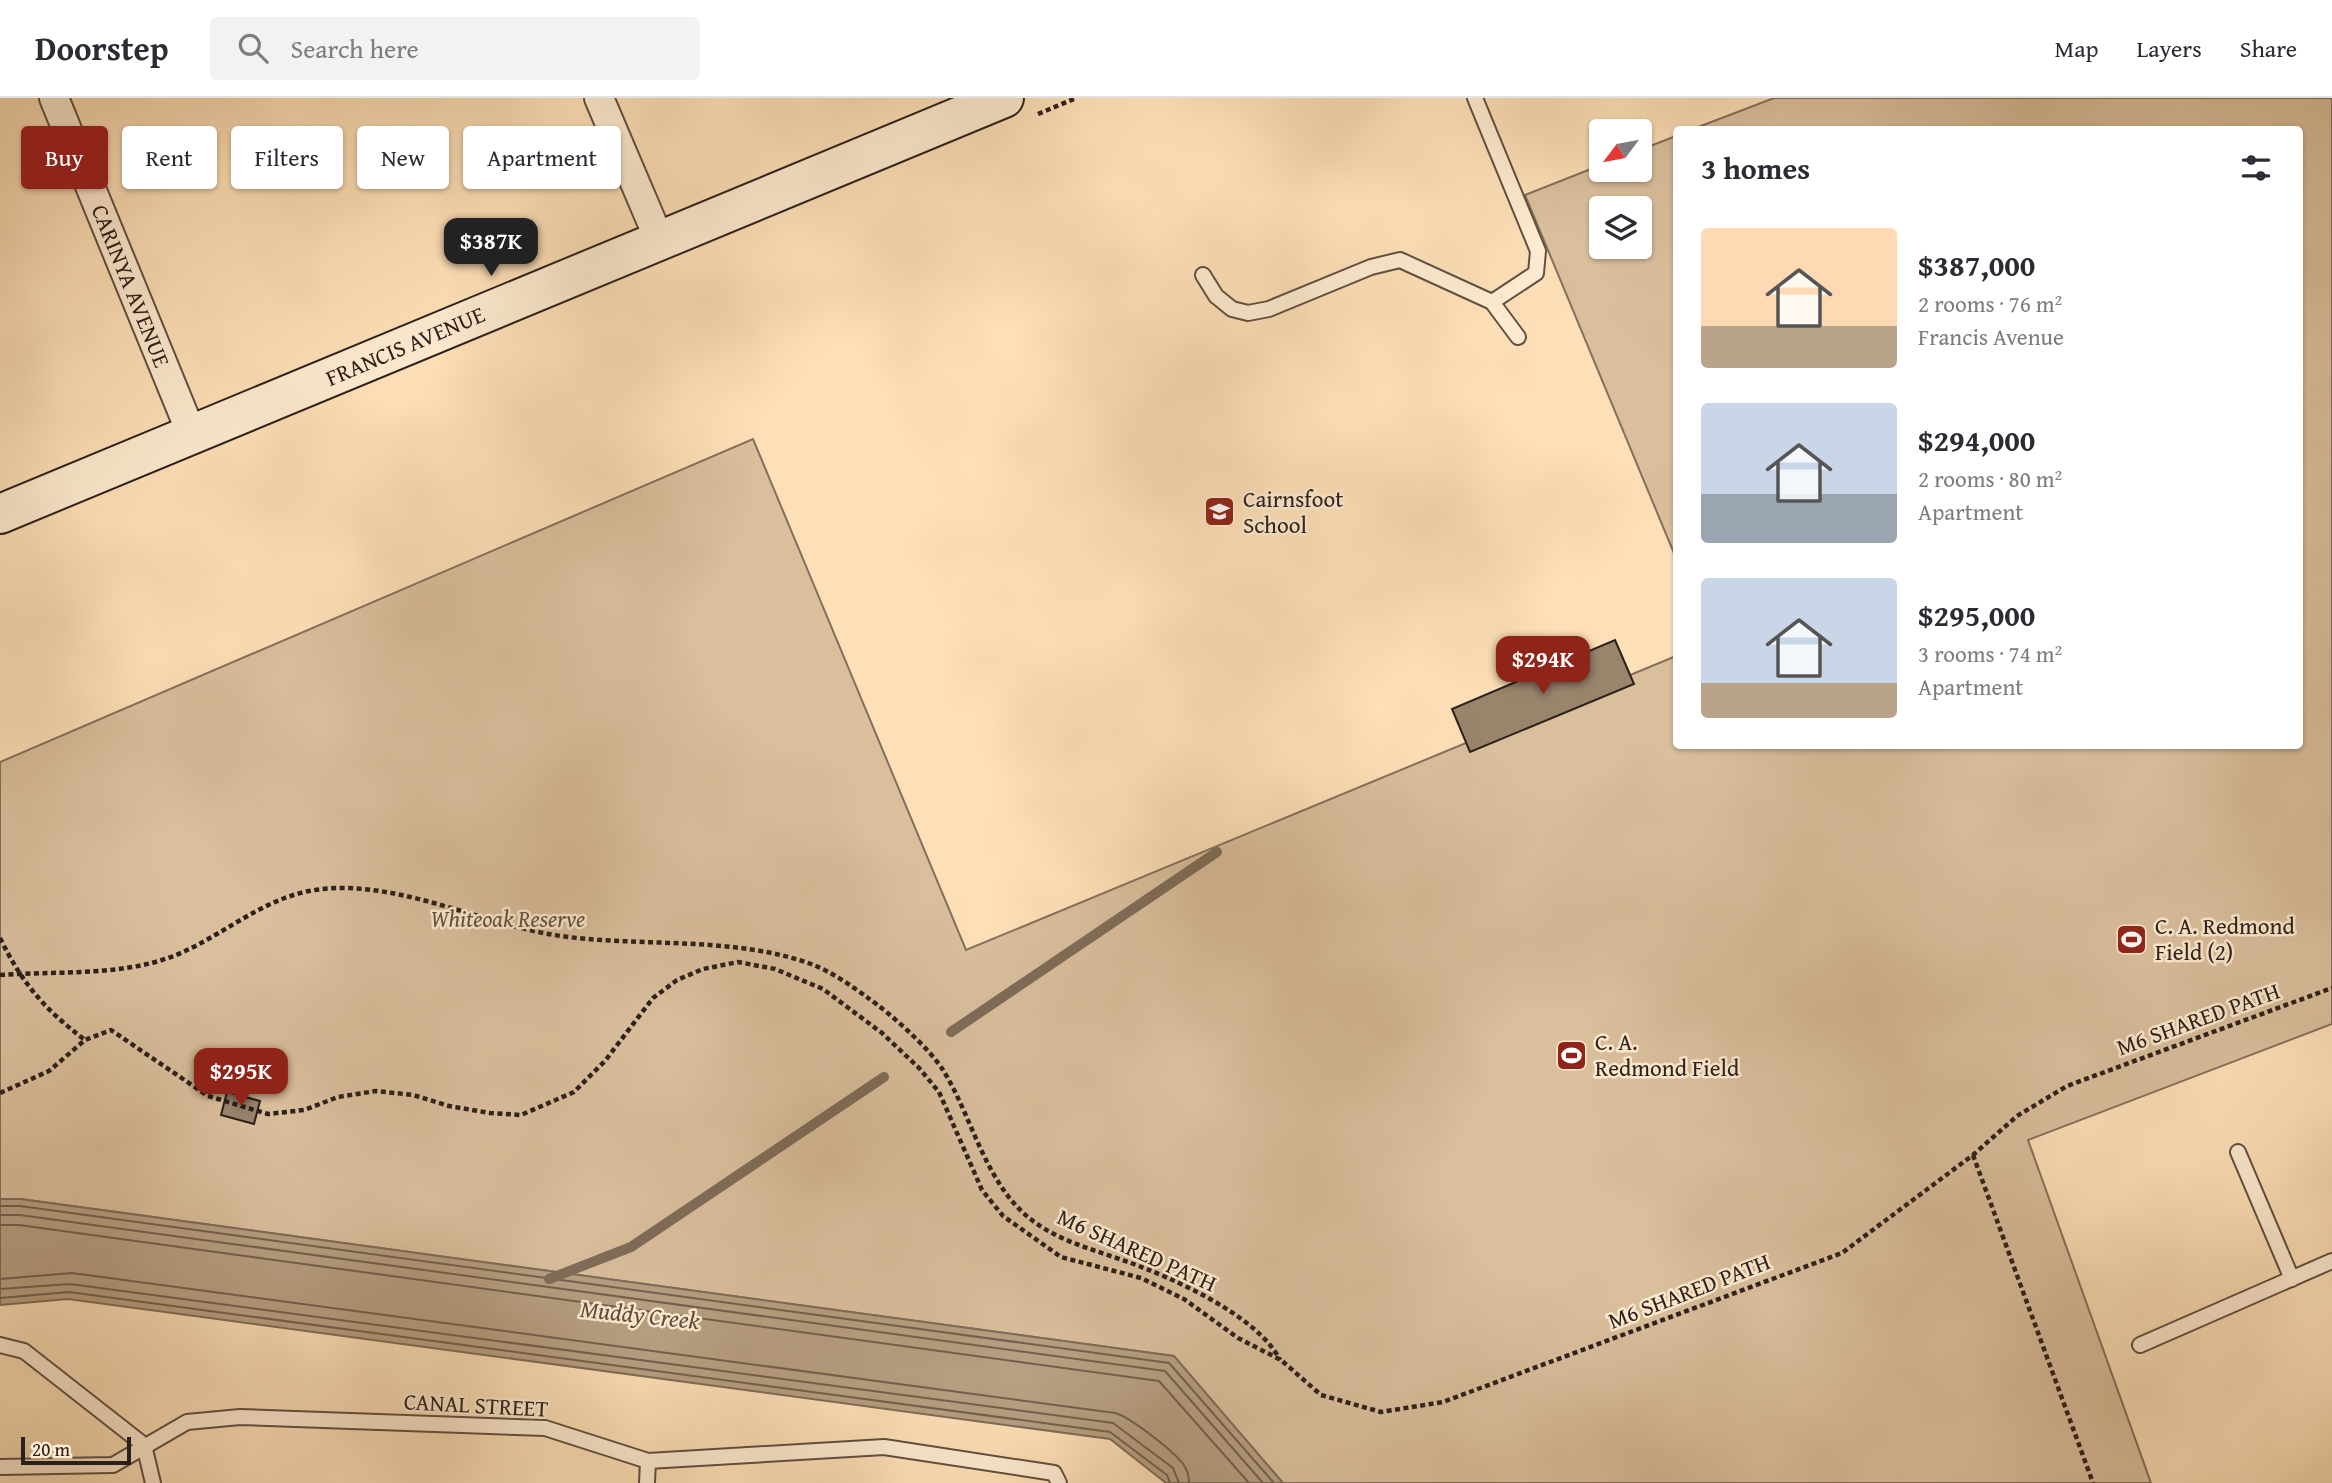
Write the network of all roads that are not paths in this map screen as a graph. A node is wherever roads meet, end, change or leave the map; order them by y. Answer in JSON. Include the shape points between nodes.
{"nodes":[{"id":1,"x":54,"y":98,"type":"edge"},
{"id":2,"x":599,"y":98,"type":"edge"},
{"id":3,"x":1004,"y":98,"type":"edge"},
{"id":4,"x":1475,"y":98,"type":"edge"},
{"id":5,"x":659,"y":239,"type":"junction"},
{"id":6,"x":1203,"y":275,"type":"dead end"},
{"id":7,"x":1492,"y":302,"type":"junction"},
{"id":8,"x":1518,"y":337,"type":"dead end"},
{"id":9,"x":192,"y":435,"type":"junction"},
{"id":10,"x":0,"y":514,"type":"edge"},
{"id":11,"x":2238,"y":1152,"type":"dead end"},
{"id":12,"x":2332,"y":1261,"type":"edge"},
{"id":13,"x":2292,"y":1279,"type":"junction"},
{"id":14,"x":0,"y":1345,"type":"edge"},
{"id":15,"x":2140,"y":1345,"type":"dead end"},
{"id":16,"x":144,"y":1445,"type":"junction"},
{"id":17,"x":648,"y":1461,"type":"junction"},
{"id":18,"x":0,"y":1467,"type":"edge"},
{"id":19,"x":153,"y":1483,"type":"edge"},
{"id":20,"x":647,"y":1483,"type":"edge"},
{"id":21,"x":1059,"y":1483,"type":"edge"}],
"edges":[{"from":1,"to":9,"type":"street","name":"CARINYA AVENUE"},
{"from":2,"to":5,"type":"street"},
{"from":3,"to":5,"type":"street","name":"FRANCIS AVENUE"},
{"from":4,"to":7,"type":"lane","via":[[1538,251],[1536,273]]},
{"from":5,"to":9,"type":"street","name":"FRANCIS AVENUE"},
{"from":6,"to":7,"type":"lane","via":[[1231,309],[1248,313],[1400,260]]},
{"from":7,"to":8,"type":"lane"},
{"from":9,"to":10,"type":"street","name":"FRANCIS AVENUE"},
{"from":11,"to":13,"type":"lane"},
{"from":12,"to":13,"type":"lane"},
{"from":13,"to":15,"type":"lane"},
{"from":14,"to":16,"type":"lane","via":[[24,1351]]},
{"from":16,"to":17,"type":"lane","name":"CANAL STREET","via":[[187,1422],[240,1417],[545,1428]]},
{"from":16,"to":18,"type":"lane","name":"CANAL STREET","via":[[114,1465]]},
{"from":16,"to":19,"type":"lane"},
{"from":17,"to":20,"type":"lane"},
{"from":17,"to":21,"type":"lane","name":"CANAL STREET","via":[[884,1447],[1054,1473]]}]}
